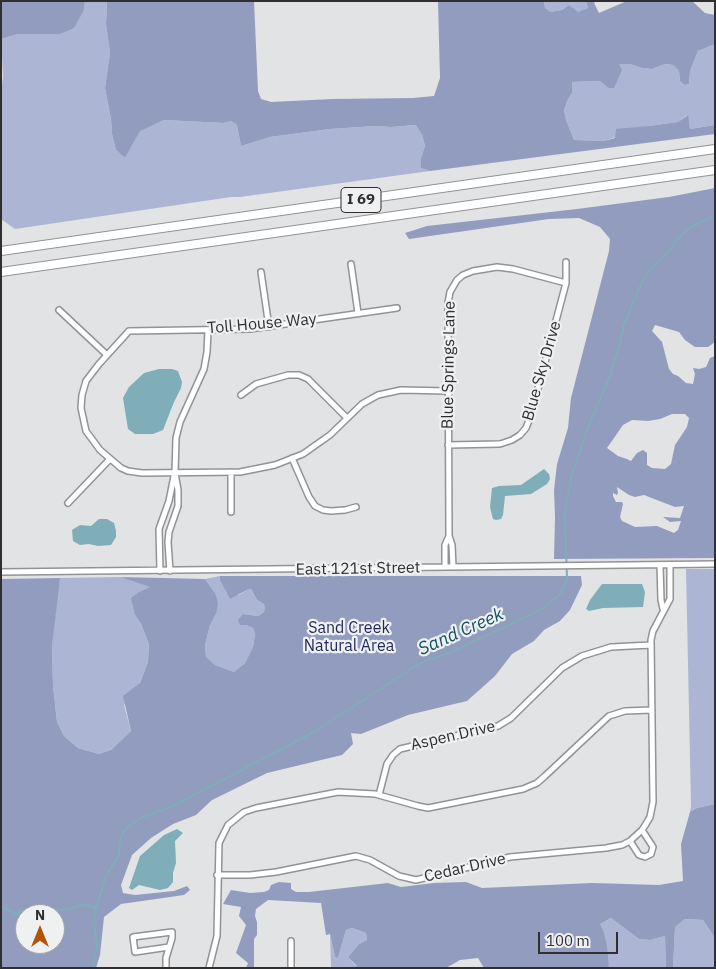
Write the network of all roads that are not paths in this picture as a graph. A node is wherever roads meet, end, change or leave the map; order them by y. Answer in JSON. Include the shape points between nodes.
{"nodes":[{"id":1,"x":715,"y":149,"type":"edge"},
{"id":2,"x":715,"y":170,"type":"edge"},
{"id":3,"x":1,"y":251,"type":"edge"},
{"id":4,"x":566,"y":262,"type":"dead end"},
{"id":5,"x":351,"y":264,"type":"dead end"},
{"id":6,"x":1,"y":272,"type":"edge"},
{"id":7,"x":261,"y":272,"type":"dead end"},
{"id":8,"x":566,"y":284,"type":"junction"},
{"id":9,"x":397,"y":308,"type":"dead end"},
{"id":10,"x":59,"y":310,"type":"dead end"},
{"id":11,"x":358,"y":313,"type":"junction"},
{"id":12,"x":269,"y":327,"type":"junction"},
{"id":13,"x":208,"y":330,"type":"junction"},
{"id":14,"x":107,"y":355,"type":"junction"},
{"id":15,"x":448,"y":391,"type":"junction"},
{"id":16,"x":240,"y":395,"type":"dead end"},
{"id":17,"x":347,"y":418,"type":"junction"},
{"id":18,"x":448,"y":445,"type":"junction"},
{"id":19,"x":292,"y":458,"type":"junction"},
{"id":20,"x":110,"y":459,"type":"junction"},
{"id":21,"x":231,"y":472,"type":"junction"},
{"id":22,"x":175,"y":473,"type":"junction"},
{"id":23,"x":68,"y":503,"type":"dead end"},
{"id":24,"x":356,"y":507,"type":"dead end"},
{"id":25,"x":231,"y":512,"type":"dead end"},
{"id":26,"x":449,"y":536,"type":"junction"},
{"id":27,"x":715,"y":564,"type":"edge"},
{"id":28,"x":660,"y":565,"type":"junction"},
{"id":29,"x":670,"y":565,"type":"junction"},
{"id":30,"x":445,"y":567,"type":"junction"},
{"id":31,"x":453,"y":567,"type":"junction"},
{"id":32,"x":160,"y":571,"type":"junction"},
{"id":33,"x":170,"y":571,"type":"junction"},
{"id":34,"x":1,"y":572,"type":"edge"},
{"id":35,"x":664,"y":608,"type":"junction"},
{"id":36,"x":651,"y":645,"type":"junction"},
{"id":37,"x":652,"y":710,"type":"junction"},
{"id":38,"x":379,"y":795,"type":"junction"},
{"id":39,"x":642,"y":830,"type":"junction"},
{"id":40,"x":630,"y":841,"type":"junction"},
{"id":41,"x":217,"y":874,"type":"junction"},
{"id":42,"x":291,"y":941,"type":"dead end"},
{"id":43,"x":169,"y":947,"type":"junction"},
{"id":44,"x":166,"y":968,"type":"edge"},
{"id":45,"x":209,"y":968,"type":"edge"},
{"id":46,"x":291,"y":968,"type":"edge"}],
"edges":[{"from":1,"to":3,"type":"highway","number":"I 69"},
{"from":2,"to":6,"type":"highway","number":"I 69"},
{"from":4,"to":8,"type":"street","name":"Blue Sky Drive"},
{"from":5,"to":11,"type":"street"},
{"from":7,"to":12,"type":"street"},
{"from":8,"to":15,"type":"street","name":"Blue Springs Lane","via":[[497,267],[474,271],[457,280],[448,303]]},
{"from":8,"to":18,"type":"street","name":"Blue Sky Drive","via":[[526,428],[512,440],[500,444]]},
{"from":9,"to":11,"type":"street","name":"Toll House Way"},
{"from":10,"to":14,"type":"street"},
{"from":11,"to":12,"type":"street","name":"Toll House Way"},
{"from":12,"to":13,"type":"street","name":"Toll House Way"},
{"from":13,"to":14,"type":"street","name":"Toll House Way","via":[[129,331]]},
{"from":13,"to":22,"type":"street","via":[[204,369],[178,430]]},
{"from":14,"to":20,"type":"street","name":"Toll House Way","via":[[86,381],[81,408],[89,437]]},
{"from":15,"to":17,"type":"street","name":"Toll House Way","via":[[383,393],[367,400]]},
{"from":15,"to":18,"type":"street","name":"Blue Springs Lane"},
{"from":16,"to":17,"type":"street","via":[[256,384],[299,375],[308,379]]},
{"from":17,"to":19,"type":"street","name":"Toll House Way","via":[[321,441]]},
{"from":18,"to":26,"type":"street","name":"Blue Springs Lane"},
{"from":19,"to":21,"type":"street","name":"Toll House Way","via":[[266,468]]},
{"from":19,"to":24,"type":"street","via":[[315,506],[331,511]]},
{"from":20,"to":22,"type":"street","name":"Toll House Way","via":[[128,472]]},
{"from":20,"to":23,"type":"street"},
{"from":21,"to":22,"type":"street","name":"Toll House Way"},
{"from":21,"to":25,"type":"street"},
{"from":22,"to":32,"type":"street","via":[[159,529]]},
{"from":22,"to":33,"type":"street","via":[[178,506],[168,538]]},
{"from":26,"to":30,"type":"street","name":"Blue Springs Lane","via":[[445,545]]},
{"from":26,"to":31,"type":"street","name":"Blue Springs Lane"},
{"from":27,"to":29,"type":"street","name":"East 121st Street"},
{"from":28,"to":29,"type":"street","name":"East 121st Street"},
{"from":28,"to":31,"type":"street","name":"East 121st Street"},
{"from":28,"to":35,"type":"street","via":[[660,600]]},
{"from":29,"to":35,"type":"street","name":"Cedar Drive","via":[[670,599]]},
{"from":30,"to":31,"type":"street","name":"East 121st Street"},
{"from":30,"to":33,"type":"street","name":"East 121st Street"},
{"from":32,"to":33,"type":"street","name":"East 121st Street"},
{"from":32,"to":34,"type":"street","name":"East 121st Street"},
{"from":35,"to":36,"type":"street","name":"Cedar Drive","via":[[653,631]]},
{"from":36,"to":37,"type":"street","name":"Cedar Drive"},
{"from":36,"to":38,"type":"street","name":"Aspen Drive","via":[[611,647],[582,656],[562,668],[511,718],[498,726],[400,749],[388,762]]},
{"from":37,"to":38,"type":"street","via":[[618,712],[609,716],[537,783],[523,789],[428,808]]},
{"from":37,"to":39,"type":"street","name":"Cedar Drive","via":[[653,802],[650,817]]},
{"from":38,"to":41,"type":"street","via":[[338,792],[244,812],[221,836]]},
{"from":39,"to":40,"type":"street","name":"Cedar Drive"},
{"from":39,"to":40,"type":"street","via":[[653,846],[652,854],[640,855]]},
{"from":40,"to":41,"type":"street","name":"Cedar Drive","via":[[606,848],[510,857],[416,880],[399,876],[356,856],[276,872]]},
{"from":41,"to":45,"type":"street","via":[[218,936]]},
{"from":42,"to":46,"type":"street"},
{"from":43,"to":43,"type":"street","via":[[135,952],[133,937],[172,932]]},
{"from":43,"to":44,"type":"street"}]}
